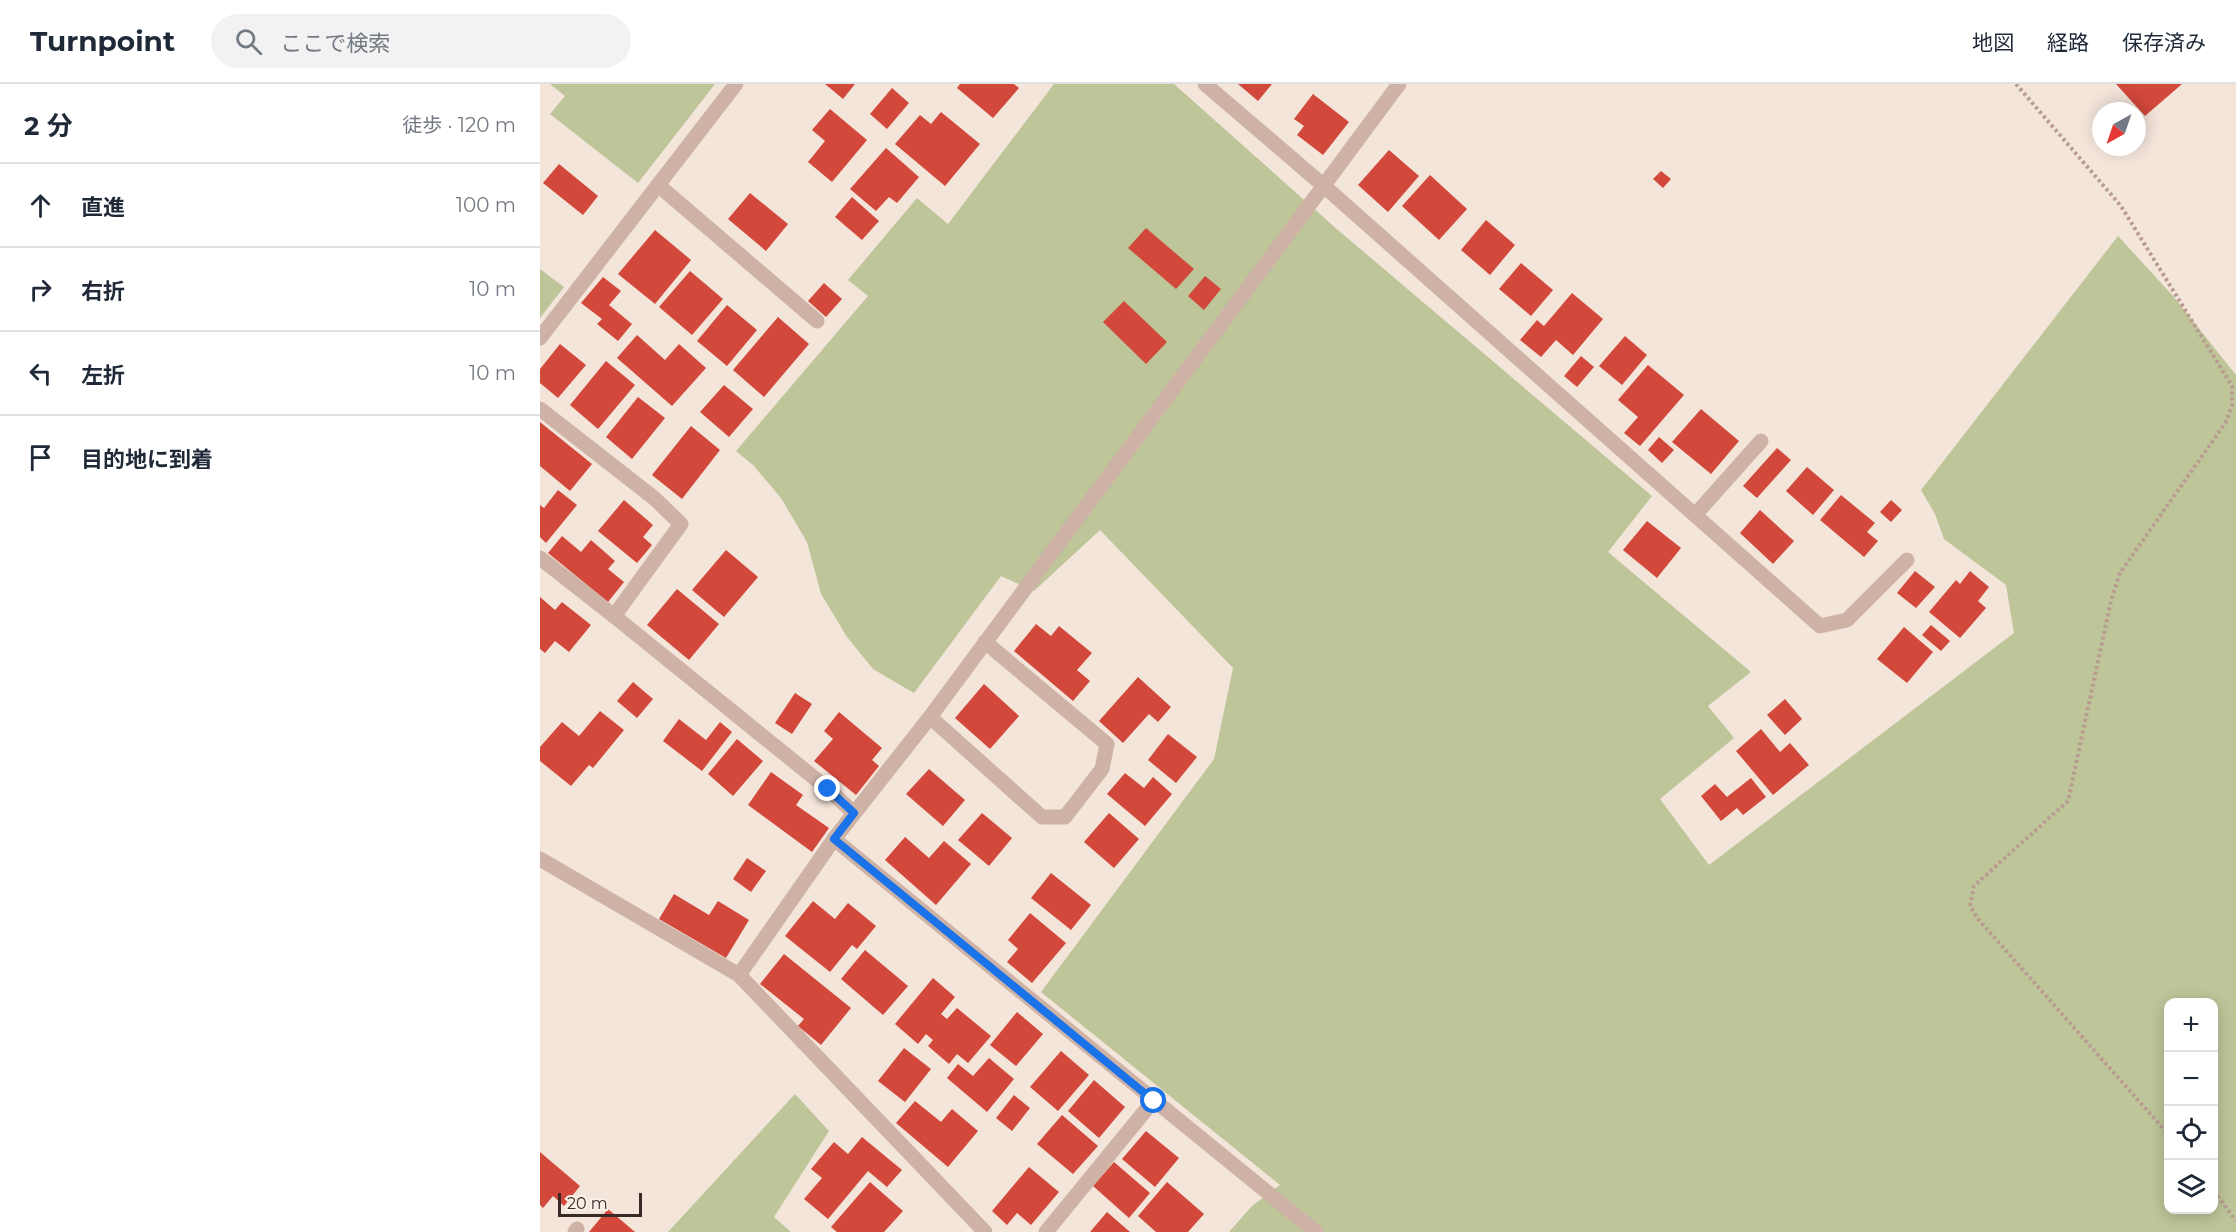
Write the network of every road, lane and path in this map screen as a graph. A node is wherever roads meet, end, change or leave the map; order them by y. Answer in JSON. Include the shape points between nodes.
{"nodes":[{"id":1,"x":736,"y":84,"type":"edge"},
{"id":2,"x":1205,"y":84,"type":"edge"},
{"id":3,"x":1399,"y":84,"type":"edge"},
{"id":4,"x":2016,"y":84,"type":"edge"},
{"id":5,"x":658,"y":185,"type":"junction"},
{"id":6,"x":1324,"y":186,"type":"junction"},
{"id":7,"x":817,"y":321,"type":"dead end"},
{"id":8,"x":540,"y":338,"type":"edge"},
{"id":9,"x":540,"y":409,"type":"edge"},
{"id":10,"x":1761,"y":441,"type":"dead end"},
{"id":11,"x":1695,"y":515,"type":"junction"},
{"id":12,"x":540,"y":558,"type":"edge"},
{"id":13,"x":1907,"y":560,"type":"dead end"},
{"id":14,"x":614,"y":616,"type":"junction"},
{"id":15,"x":985,"y":642,"type":"junction"},
{"id":16,"x":930,"y":717,"type":"junction"},
{"id":17,"x":854,"y":813,"type":"junction"},
{"id":18,"x":834,"y":839,"type":"junction"},
{"id":19,"x":540,"y":859,"type":"edge"},
{"id":20,"x":740,"y":975,"type":"junction"},
{"id":21,"x":1154,"y":1101,"type":"junction"},
{"id":22,"x":2164,"y":1128,"type":"edge"},
{"id":23,"x":2218,"y":1196,"type":"edge"},
{"id":24,"x":2236,"y":1221,"type":"edge"},
{"id":25,"x":985,"y":1232,"type":"edge"},
{"id":26,"x":1046,"y":1232,"type":"edge"},
{"id":27,"x":1316,"y":1232,"type":"edge"}],
"edges":[{"from":1,"to":5,"type":"street"},
{"from":2,"to":6,"type":"street"},
{"from":3,"to":6,"type":"street"},
{"from":4,"to":22,"type":"path","via":[[2121,206],[2232,386],[2232,406],[2226,422],[2121,573],[2111,601],[2068,801],[1974,886],[1970,906],[1977,919]]},
{"from":5,"to":7,"type":"street"},
{"from":5,"to":8,"type":"street"},
{"from":6,"to":11,"type":"street"},
{"from":6,"to":15,"type":"street"},
{"from":9,"to":14,"type":"street","via":[[654,498],[681,524]]},
{"from":10,"to":11,"type":"street"},
{"from":11,"to":13,"type":"street","via":[[1820,626],[1847,620]]},
{"from":12,"to":14,"type":"street"},
{"from":14,"to":17,"type":"street"},
{"from":15,"to":16,"type":"street"},
{"from":15,"to":16,"type":"street","via":[[1107,744],[1102,769],[1065,817],[1042,818]]},
{"from":16,"to":17,"type":"street"},
{"from":17,"to":18,"type":"street"},
{"from":18,"to":20,"type":"street"},
{"from":18,"to":21,"type":"street"},
{"from":19,"to":20,"type":"street"},
{"from":20,"to":25,"type":"street"},
{"from":21,"to":26,"type":"street"},
{"from":21,"to":27,"type":"street"},
{"from":23,"to":24,"type":"path"}]}
